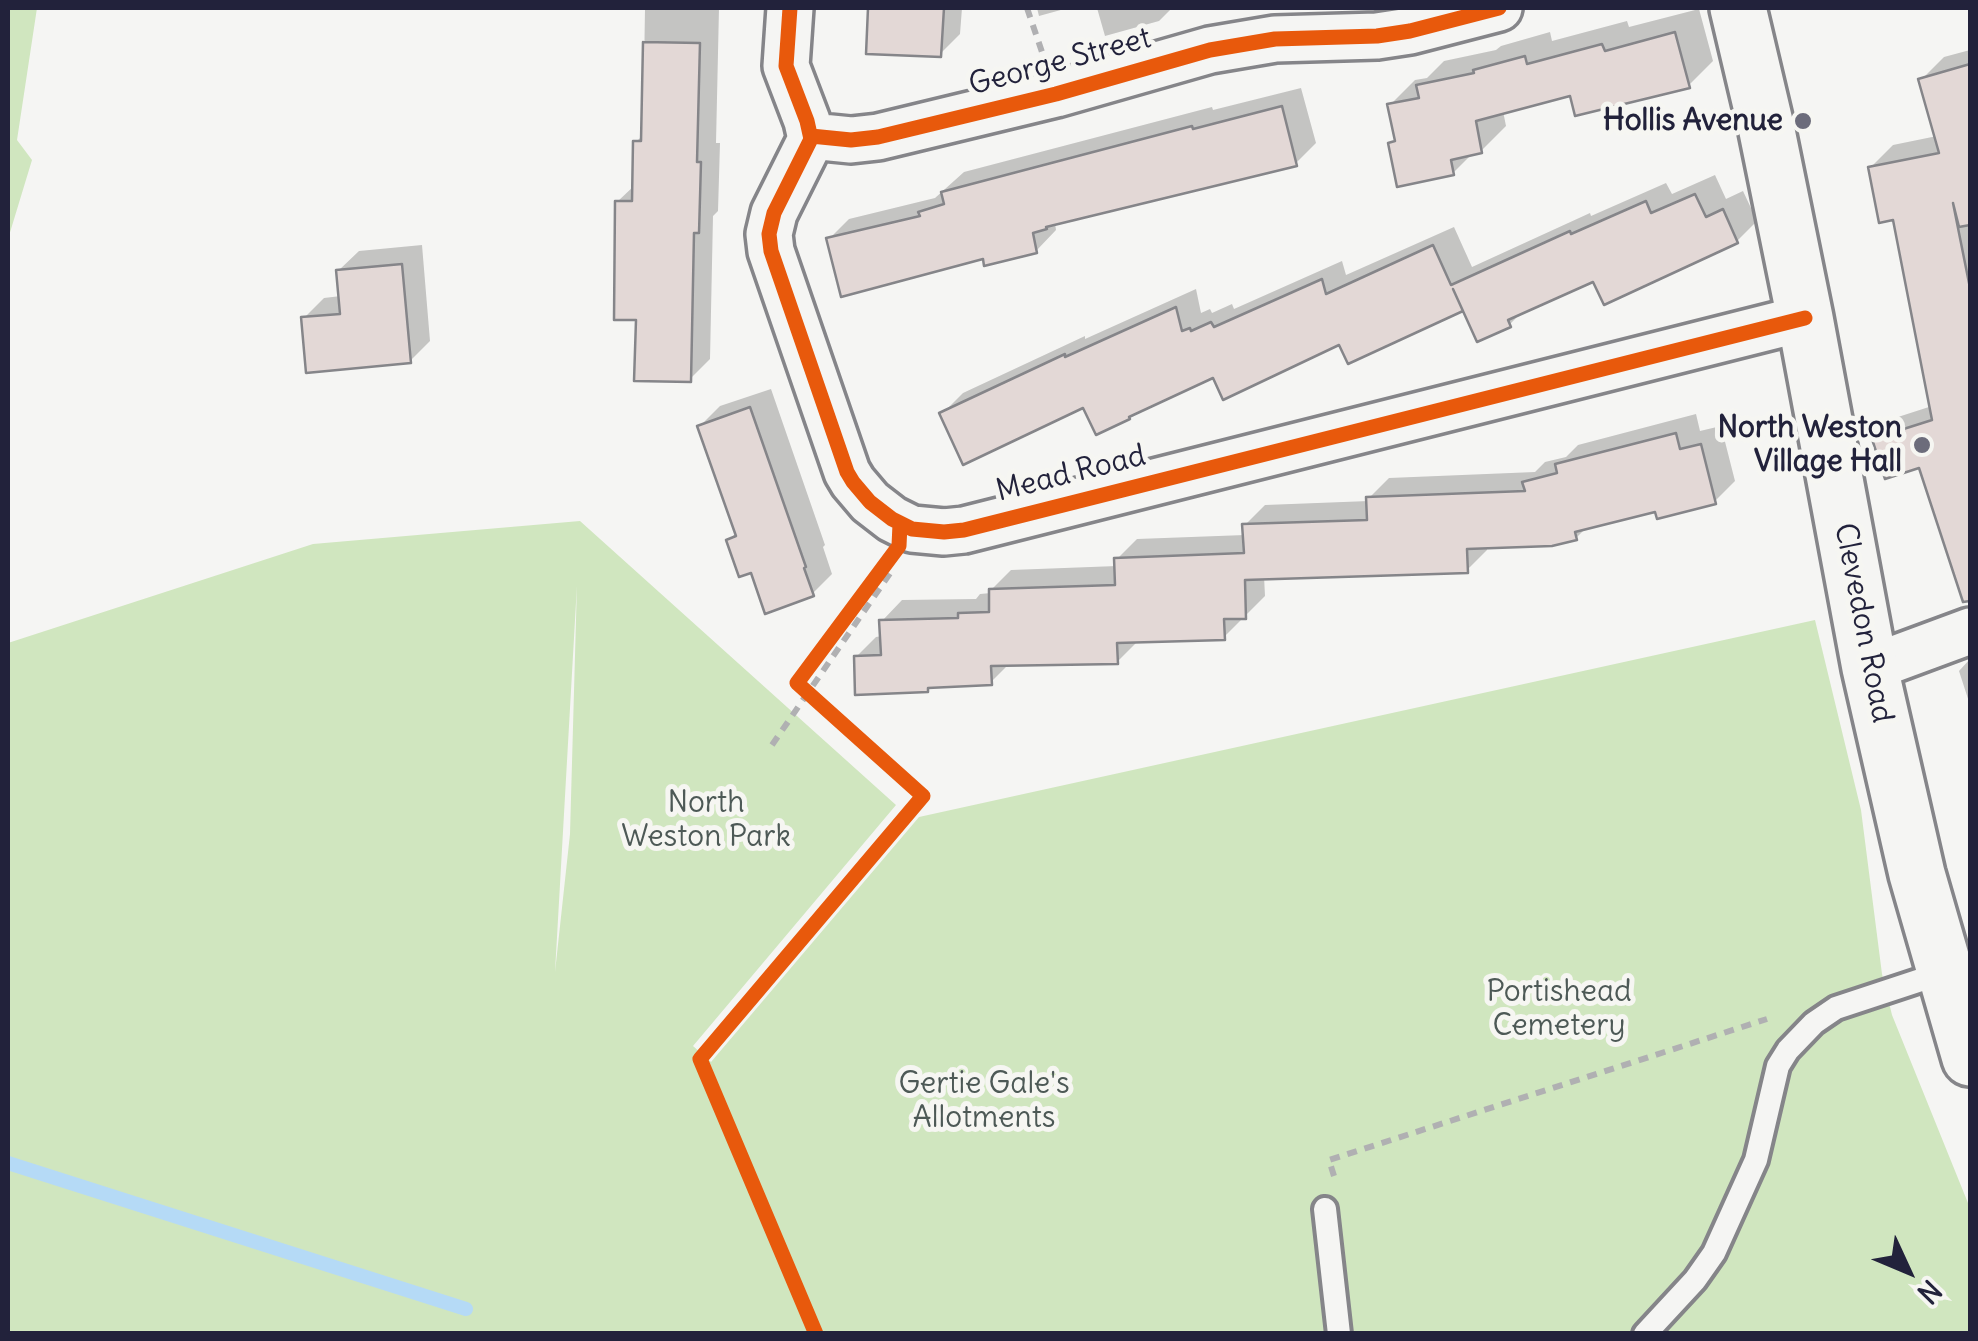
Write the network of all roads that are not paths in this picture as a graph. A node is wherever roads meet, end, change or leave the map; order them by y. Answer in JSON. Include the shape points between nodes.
{"nodes":[{"id":1,"x":790,"y":8,"type":"edge"},
{"id":2,"x":1500,"y":8,"type":"edge"},
{"id":3,"x":1738,"y":8,"type":"edge"},
{"id":4,"x":811,"y":136,"type":"junction"},
{"id":5,"x":1805,"y":318,"type":"junction"},
{"id":6,"x":1970,"y":631,"type":"edge"},
{"id":7,"x":1870,"y":668,"type":"junction"},
{"id":8,"x":1945,"y":972,"type":"junction"},
{"id":9,"x":1970,"y":1058,"type":"edge"},
{"id":10,"x":1325,"y":1209,"type":"road end"},
{"id":11,"x":1339,"y":1334,"type":"edge"},
{"id":12,"x":1645,"y":1334,"type":"edge"}],
"edges":[{"from":1,"to":4,"type":"street","via":[[786,66]]},
{"from":2,"to":4,"type":"street","name":"George Street","via":[[1377,36],[1276,39],[1210,50],[878,137]]},
{"from":3,"to":5,"type":"main road","name":"Clevedon Road"},
{"from":4,"to":5,"type":"street","name":"Mead Road","via":[[774,213],[772,251],[853,482],[884,513],[919,531],[964,530]]},
{"from":5,"to":7,"type":"main road","name":"Clevedon Road"},
{"from":6,"to":7,"type":"street"},
{"from":7,"to":8,"type":"main road","name":"Clevedon Road"},
{"from":8,"to":9,"type":"main road","name":"Clevedon Road"},
{"from":8,"to":12,"type":"lane","via":[[1836,1008],[1788,1050],[1778,1066],[1756,1160],[1714,1253]]},
{"from":10,"to":11,"type":"lane"}]}
